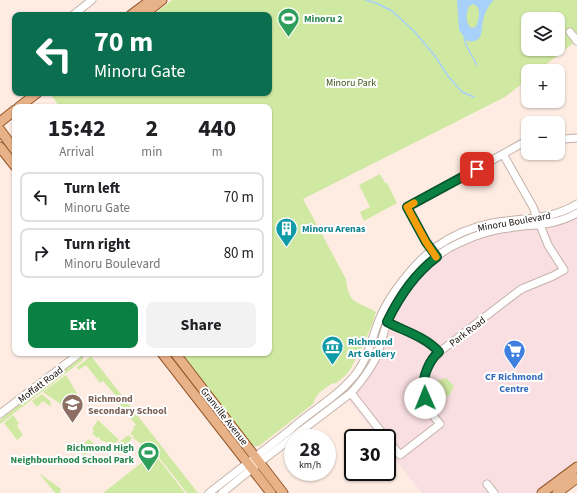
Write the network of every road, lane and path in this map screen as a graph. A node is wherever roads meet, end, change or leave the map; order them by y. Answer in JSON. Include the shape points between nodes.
{"nodes":[{"id":1,"x":91,"y":0,"type":"edge"},
{"id":2,"x":151,"y":0,"type":"edge"},
{"id":3,"x":162,"y":0,"type":"edge"},
{"id":4,"x":77,"y":12,"type":"edge"},
{"id":5,"x":136,"y":12,"type":"edge"},
{"id":6,"x":147,"y":12,"type":"edge"},
{"id":7,"x":570,"y":32,"type":"dead end"},
{"id":8,"x":577,"y":41,"type":"edge"},
{"id":9,"x":33,"y":96,"type":"edge"},
{"id":10,"x":23,"y":104,"type":"edge"},
{"id":11,"x":12,"y":112,"type":"edge"},
{"id":12,"x":0,"y":122,"type":"edge"},
{"id":13,"x":0,"y":130,"type":"edge"},
{"id":14,"x":577,"y":138,"type":"edge"},
{"id":15,"x":565,"y":139,"type":"edge"},
{"id":16,"x":521,"y":144,"type":"edge"},
{"id":17,"x":12,"y":146,"type":"edge"},
{"id":18,"x":0,"y":147,"type":"edge"},
{"id":19,"x":503,"y":154,"type":"junction"},
{"id":20,"x":12,"y":162,"type":"edge"},
{"id":21,"x":577,"y":204,"type":"edge"},
{"id":22,"x":577,"y":213,"type":"edge"},
{"id":23,"x":537,"y":217,"type":"junction"},
{"id":24,"x":540,"y":225,"type":"junction"},
{"id":25,"x":432,"y":250,"type":"junction"},
{"id":26,"x":437,"y":257,"type":"junction"},
{"id":27,"x":387,"y":322,"type":"junction"},
{"id":28,"x":439,"y":352,"type":"junction"},
{"id":29,"x":76,"y":356,"type":"edge"},
{"id":30,"x":165,"y":356,"type":"edge"},
{"id":31,"x":177,"y":356,"type":"edge"},
{"id":32,"x":350,"y":393,"type":"junction"},
{"id":33,"x":0,"y":414,"type":"edge"},
{"id":34,"x":380,"y":429,"type":"edge"},
{"id":35,"x":396,"y":450,"type":"edge"},
{"id":36,"x":254,"y":463,"type":"junction"},
{"id":37,"x":577,"y":466,"type":"edge"},
{"id":38,"x":577,"y":478,"type":"edge"},
{"id":39,"x":487,"y":484,"type":"dead end"},
{"id":40,"x":210,"y":493,"type":"edge"},
{"id":41,"x":222,"y":493,"type":"edge"},
{"id":42,"x":271,"y":493,"type":"edge"},
{"id":43,"x":284,"y":493,"type":"edge"},
{"id":44,"x":494,"y":493,"type":"edge"},
{"id":45,"x":542,"y":493,"type":"edge"},
{"id":46,"x":557,"y":493,"type":"edge"}],
"edges":[{"from":1,"to":4,"type":"street"},
{"from":2,"to":5,"type":"main road"},
{"from":3,"to":6,"type":"main road"},
{"from":7,"to":8,"type":"street"},
{"from":9,"to":10,"type":"main road"},
{"from":11,"to":12,"type":"main road"},
{"from":13,"to":17,"type":"main road"},
{"from":14,"to":15,"type":"street"},
{"from":16,"to":19,"type":"street"},
{"from":18,"to":20,"type":"main road"},
{"from":19,"to":23,"type":"street"},
{"from":19,"to":25,"type":"street","via":[[407,207]]},
{"from":21,"to":23,"type":"street","name":"Minoru Boulevard","via":[[552,215]]},
{"from":22,"to":24,"type":"street","name":"Minoru Boulevard","via":[[567,219]]},
{"from":23,"to":24,"type":"street"},
{"from":23,"to":25,"type":"street","name":"Minoru Boulevard","via":[[477,226]]},
{"from":24,"to":26,"type":"street","name":"Minoru Boulevard","via":[[492,231],[463,241]]},
{"from":24,"to":28,"type":"street","name":"Park Road","via":[[548,245],[564,270],[520,290]]},
{"from":25,"to":26,"type":"street"},
{"from":25,"to":36,"type":"street","name":"Minoru Boulevard","via":[[419,261],[394,292],[379,319],[360,369],[348,384],[299,422]]},
{"from":26,"to":27,"type":"street","name":"Minoru Boulevard","via":[[407,287]]},
{"from":27,"to":28,"type":"street","via":[[425,340]]},
{"from":27,"to":32,"type":"street","name":"Minoru Boulevard","via":[[370,369]]},
{"from":28,"to":35,"type":"street","name":"Park Road","via":[[434,356],[425,374],[423,390],[428,405],[440,424],[400,455]]},
{"from":29,"to":33,"type":"street","name":"Moffatt Road"},
{"from":30,"to":36,"type":"main road","name":"Granville Avenue"},
{"from":31,"to":36,"type":"main road","name":"Granville Avenue"},
{"from":32,"to":34,"type":"street"},
{"from":32,"to":36,"type":"street","name":"Minoru Boulevard"},
{"from":36,"to":40,"type":"street","name":"Minoru Boulevard"},
{"from":36,"to":41,"type":"street","name":"Minoru Boulevard"},
{"from":36,"to":42,"type":"main road","name":"Granville Avenue"},
{"from":36,"to":43,"type":"main road","name":"Granville Avenue"},
{"from":37,"to":45,"type":"main road"},
{"from":38,"to":46,"type":"main road"},
{"from":39,"to":44,"type":"street"}]}
